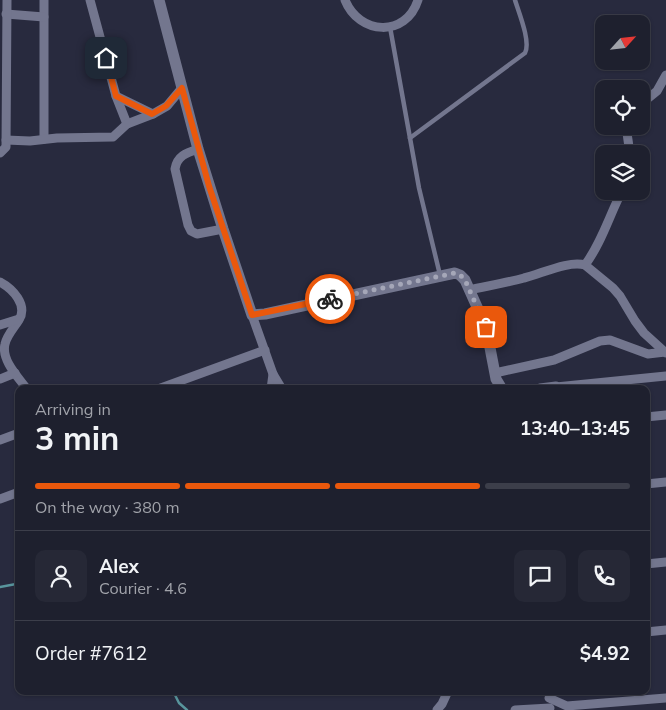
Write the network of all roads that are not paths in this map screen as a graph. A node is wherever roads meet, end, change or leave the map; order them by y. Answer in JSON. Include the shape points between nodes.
{"nodes":[{"id":1,"x":6,"y":0,"type":"edge"},
{"id":2,"x":44,"y":0,"type":"edge"},
{"id":3,"x":158,"y":0,"type":"edge"},
{"id":4,"x":345,"y":0,"type":"edge"},
{"id":5,"x":418,"y":0,"type":"edge"},
{"id":6,"x":515,"y":0,"type":"edge"},
{"id":7,"x":93,"y":1,"type":"edge"},
{"id":8,"x":6,"y":14,"type":"junction"},
{"id":9,"x":44,"y":17,"type":"junction"},
{"id":10,"x":390,"y":27,"type":"junction"},
{"id":11,"x":666,"y":75,"type":"edge"},
{"id":12,"x":3,"y":77,"type":"edge"},
{"id":13,"x":182,"y":88,"type":"junction"},
{"id":14,"x":116,"y":96,"type":"junction"},
{"id":15,"x":650,"y":97,"type":"edge"},
{"id":16,"x":152,"y":114,"type":"junction"},
{"id":17,"x":127,"y":124,"type":"junction"},
{"id":18,"x":410,"y":138,"type":"junction"},
{"id":19,"x":44,"y":139,"type":"junction"},
{"id":20,"x":6,"y":140,"type":"junction"},
{"id":21,"x":198,"y":149,"type":"junction"},
{"id":22,"x":0,"y":154,"type":"edge"},
{"id":23,"x":617,"y":200,"type":"edge"},
{"id":24,"x":222,"y":229,"type":"junction"},
{"id":25,"x":585,"y":265,"type":"junction"},
{"id":26,"x":440,"y":276,"type":"junction"},
{"id":27,"x":0,"y":282,"type":"edge"},
{"id":28,"x":469,"y":290,"type":"junction"},
{"id":29,"x":252,"y":315,"type":"junction"},
{"id":30,"x":19,"y":319,"type":"junction"},
{"id":31,"x":0,"y":325,"type":"edge"},
{"id":32,"x":265,"y":350,"type":"junction"},
{"id":33,"x":665,"y":353,"type":"edge"},
{"id":34,"x":15,"y":372,"type":"junction"},
{"id":35,"x":495,"y":373,"type":"junction"},
{"id":36,"x":273,"y":374,"type":"junction"},
{"id":37,"x":666,"y":376,"type":"edge"},
{"id":38,"x":642,"y":378,"type":"junction"},
{"id":39,"x":0,"y":379,"type":"edge"},
{"id":40,"x":24,"y":385,"type":"edge"},
{"id":41,"x":169,"y":385,"type":"edge"},
{"id":42,"x":272,"y":385,"type":"edge"},
{"id":43,"x":280,"y":385,"type":"edge"},
{"id":44,"x":499,"y":385,"type":"edge"},
{"id":45,"x":575,"y":385,"type":"edge"},
{"id":46,"x":642,"y":385,"type":"edge"},
{"id":47,"x":666,"y":415,"type":"edge"},
{"id":48,"x":650,"y":417,"type":"edge"},
{"id":49,"x":15,"y":434,"type":"edge"},
{"id":50,"x":0,"y":440,"type":"edge"},
{"id":51,"x":666,"y":482,"type":"edge"},
{"id":52,"x":650,"y":484,"type":"edge"},
{"id":53,"x":15,"y":493,"type":"edge"},
{"id":54,"x":0,"y":499,"type":"edge"},
{"id":55,"x":666,"y":562,"type":"edge"},
{"id":56,"x":650,"y":564,"type":"edge"},
{"id":57,"x":666,"y":630,"type":"edge"},
{"id":58,"x":650,"y":632,"type":"edge"},
{"id":59,"x":446,"y":695,"type":"edge"},
{"id":60,"x":666,"y":698,"type":"edge"},
{"id":61,"x":550,"y":702,"type":"edge"},
{"id":62,"x":437,"y":710,"type":"edge"},
{"id":63,"x":515,"y":710,"type":"edge"}],
"edges":[{"from":1,"to":8,"type":"street"},
{"from":2,"to":9,"type":"street"},
{"from":3,"to":13,"type":"street"},
{"from":4,"to":10,"type":"street","via":[[360,21],[373,27]]},
{"from":5,"to":10,"type":"street","via":[[409,16]]},
{"from":6,"to":18,"type":"lane","via":[[526,38],[525,53]]},
{"from":7,"to":14,"type":"street"},
{"from":8,"to":9,"type":"street"},
{"from":8,"to":12,"type":"street"},
{"from":9,"to":19,"type":"street"},
{"from":10,"to":18,"type":"lane"},
{"from":11,"to":15,"type":"street"},
{"from":12,"to":20,"type":"street"},
{"from":13,"to":16,"type":"street","via":[[166,106]]},
{"from":13,"to":21,"type":"street"},
{"from":14,"to":16,"type":"street"},
{"from":14,"to":17,"type":"street"},
{"from":16,"to":17,"type":"street"},
{"from":17,"to":19,"type":"street","via":[[113,138]]},
{"from":18,"to":26,"type":"lane"},
{"from":19,"to":20,"type":"street"},
{"from":20,"to":22,"type":"street","via":[[6,147]]},
{"from":21,"to":24,"type":"street"},
{"from":21,"to":24,"type":"street","via":[[181,156],[175,169],[188,225],[197,234]]},
{"from":23,"to":25,"type":"street","via":[[596,251]]},
{"from":24,"to":29,"type":"street"},
{"from":25,"to":28,"type":"street","via":[[570,265]]},
{"from":25,"to":33,"type":"street","via":[[613,288],[644,333]]},
{"from":26,"to":28,"type":"street","via":[[460,275]]},
{"from":26,"to":29,"type":"street"},
{"from":27,"to":30,"type":"street","via":[[19,300],[22,313]]},
{"from":28,"to":35,"type":"street","via":[[486,327]]},
{"from":29,"to":32,"type":"street"},
{"from":30,"to":31,"type":"street"},
{"from":30,"to":34,"type":"street","via":[[4,345],[9,364]]},
{"from":32,"to":36,"type":"street"},
{"from":32,"to":41,"type":"street"},
{"from":33,"to":35,"type":"street","via":[[648,354],[610,340],[600,341],[554,360]]},
{"from":34,"to":39,"type":"street"},
{"from":34,"to":40,"type":"street"},
{"from":35,"to":44,"type":"street"},
{"from":36,"to":42,"type":"street"},
{"from":36,"to":43,"type":"street"},
{"from":37,"to":38,"type":"street"},
{"from":38,"to":45,"type":"street"},
{"from":38,"to":46,"type":"street"},
{"from":47,"to":48,"type":"street"},
{"from":49,"to":50,"type":"street"},
{"from":51,"to":52,"type":"street"},
{"from":53,"to":54,"type":"street"},
{"from":55,"to":56,"type":"street"},
{"from":57,"to":58,"type":"street"},
{"from":59,"to":62,"type":"street"},
{"from":60,"to":61,"type":"street","via":[[567,706]]},
{"from":61,"to":63,"type":"street"}]}
